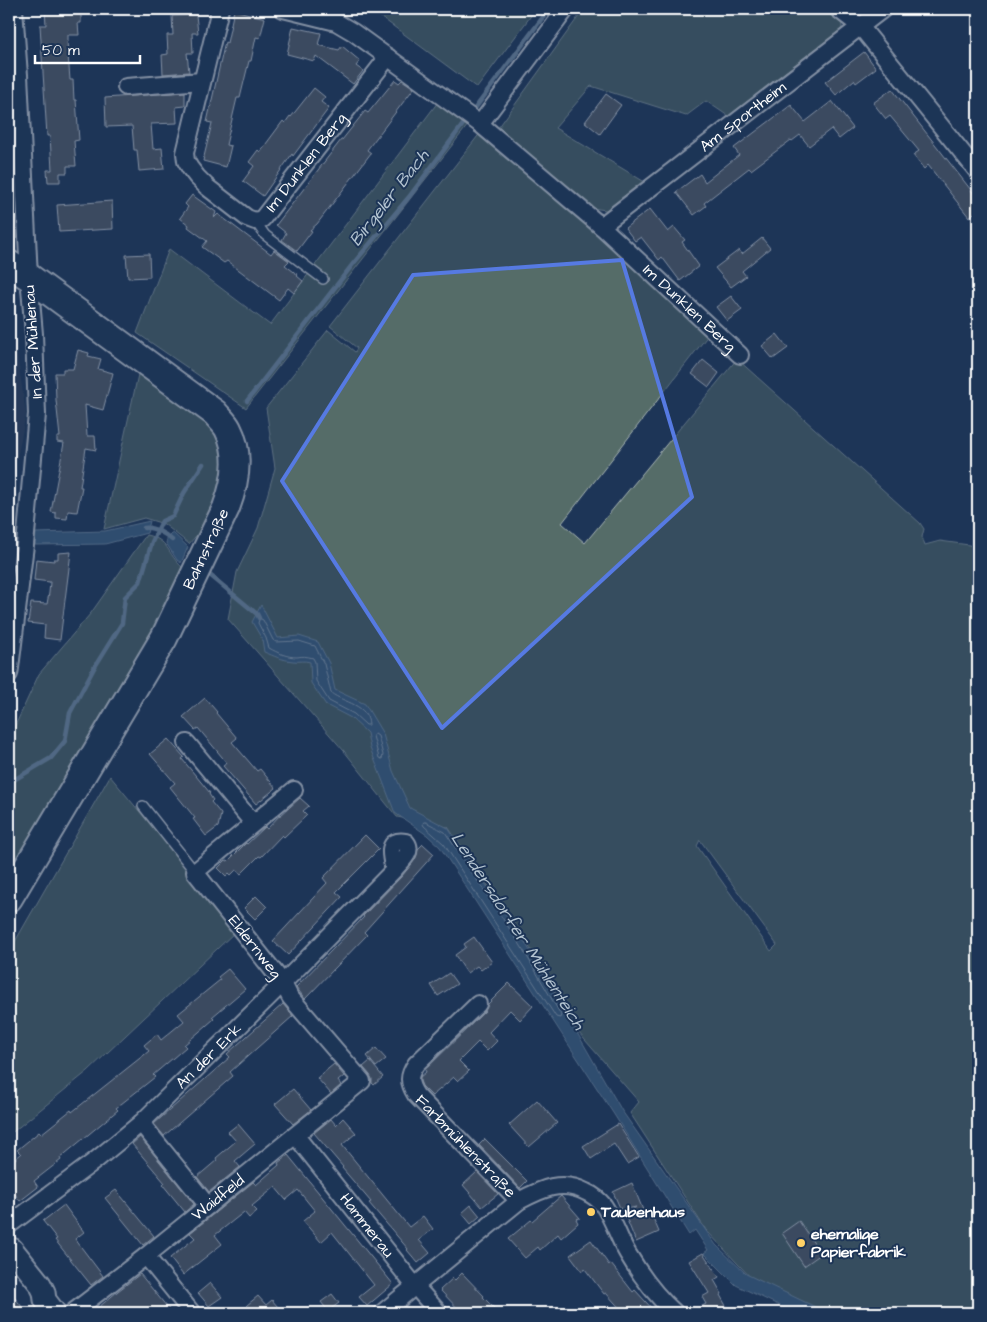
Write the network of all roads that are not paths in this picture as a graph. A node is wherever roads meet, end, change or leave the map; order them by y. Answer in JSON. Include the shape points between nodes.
{"nodes":[{"id":1,"x":14,"y":9,"type":"edge"},
{"id":2,"x":220,"y":9,"type":"edge"},
{"id":3,"x":283,"y":9,"type":"edge"},
{"id":4,"x":566,"y":9,"type":"edge"},
{"id":5,"x":838,"y":9,"type":"edge"},
{"id":6,"x":883,"y":9,"type":"edge"},
{"id":7,"x":860,"y":26,"type":"junction"},
{"id":8,"x":388,"y":57,"type":"junction"},
{"id":9,"x":202,"y":81,"type":"junction"},
{"id":10,"x":126,"y":87,"type":"dead end"},
{"id":11,"x":472,"y":118,"type":"junction"},
{"id":12,"x":978,"y":172,"type":"edge"},
{"id":13,"x":255,"y":221,"type":"junction"},
{"id":14,"x":601,"y":226,"type":"junction"},
{"id":15,"x":19,"y":270,"type":"edge"},
{"id":16,"x":323,"y":279,"type":"dead end"},
{"id":17,"x":740,"y":355,"type":"dead end"},
{"id":18,"x":9,"y":674,"type":"edge"},
{"id":19,"x":187,"y":743,"type":"dead end"},
{"id":20,"x":294,"y":790,"type":"dead end"},
{"id":21,"x":143,"y":806,"type":"dead end"},
{"id":22,"x":253,"y":823,"type":"junction"},
{"id":23,"x":394,"y":870,"type":"dead end"},
{"id":24,"x":194,"y":872,"type":"junction"},
{"id":25,"x":9,"y":898,"type":"edge"},
{"id":26,"x":283,"y":983,"type":"junction"},
{"id":27,"x":478,"y":1004,"type":"dead end"},
{"id":28,"x":362,"y":1082,"type":"joint"},
{"id":29,"x":141,"y":1123,"type":"junction"},
{"id":30,"x":296,"y":1136,"type":"junction"},
{"id":31,"x":519,"y":1201,"type":"junction"},
{"id":32,"x":208,"y":1206,"type":"junction"},
{"id":33,"x":9,"y":1225,"type":"edge"},
{"id":34,"x":9,"y":1248,"type":"edge"},
{"id":35,"x":146,"y":1256,"type":"junction"},
{"id":36,"x":9,"y":1264,"type":"edge"},
{"id":37,"x":415,"y":1286,"type":"junction"},
{"id":38,"x":50,"y":1306,"type":"edge"},
{"id":39,"x":72,"y":1313,"type":"edge"},
{"id":40,"x":192,"y":1313,"type":"edge"},
{"id":41,"x":382,"y":1313,"type":"edge"},
{"id":42,"x":439,"y":1313,"type":"edge"},
{"id":43,"x":675,"y":1313,"type":"edge"}],
"edges":[{"from":1,"to":15,"type":"street","name":"In der Mühlenau","via":[[19,75]]},
{"from":2,"to":9,"type":"street","name":"Im Dunklen Berg"},
{"from":3,"to":8,"type":"street","name":"Im Dunklen Berg","via":[[336,22]]},
{"from":4,"to":11,"type":"street"},
{"from":5,"to":7,"type":"street"},
{"from":6,"to":7,"type":"street","name":"Am Sportheim"},
{"from":7,"to":12,"type":"street"},
{"from":7,"to":14,"type":"street","name":"Am Sportheim"},
{"from":8,"to":11,"type":"street","name":"Im Dunklen Berg"},
{"from":8,"to":13,"type":"street","name":"Im Dunklen Berg","via":[[262,219]]},
{"from":9,"to":10,"type":"street"},
{"from":9,"to":13,"type":"street","name":"Im Dunklen Berg","via":[[185,153],[186,161],[207,187]]},
{"from":11,"to":14,"type":"street","name":"Im Dunklen Berg"},
{"from":13,"to":16,"type":"lane","via":[[265,235]]},
{"from":14,"to":17,"type":"street","name":"Im Dunklen Berg"},
{"from":15,"to":18,"type":"street","name":"In der Mühlenau","via":[[34,334],[38,414]]},
{"from":15,"to":25,"type":"main road","name":"Bahnstraße","via":[[215,414],[227,427],[236,462],[234,488],[226,508],[164,638]]},
{"from":19,"to":22,"type":"street"},
{"from":20,"to":22,"type":"street"},
{"from":21,"to":24,"type":"lane"},
{"from":22,"to":24,"type":"street"},
{"from":23,"to":26,"type":"street","name":"An der Erk"},
{"from":24,"to":26,"type":"street","name":"Eldernweg"},
{"from":26,"to":28,"type":"street","name":"Eldernweg","via":[[290,997]]},
{"from":26,"to":29,"type":"street","name":"An der Erk"},
{"from":27,"to":31,"type":"street","name":"Farbmühlenstraße","via":[[416,1064],[410,1072],[410,1081],[416,1094]]},
{"from":28,"to":30,"type":"street","name":"Waidfeld"},
{"from":29,"to":32,"type":"street"},
{"from":29,"to":33,"type":"street","name":"An der Erk"},
{"from":30,"to":32,"type":"street","name":"Waidfeld"},
{"from":30,"to":37,"type":"street","name":"Hammerau"},
{"from":31,"to":37,"type":"street","name":"Farbmühlenstraße"},
{"from":31,"to":43,"type":"street","via":[[552,1186],[566,1185],[594,1196],[604,1206],[644,1280]]},
{"from":32,"to":35,"type":"street","name":"Waidfeld"},
{"from":34,"to":38,"type":"street","via":[[40,1284]]},
{"from":35,"to":39,"type":"street","name":"Waidfeld"},
{"from":35,"to":40,"type":"street"},
{"from":36,"to":38,"type":"street","via":[[36,1298]]},
{"from":37,"to":41,"type":"street","name":"Farbmühlenstraße"},
{"from":37,"to":42,"type":"street","name":"Hammerau"}]}
